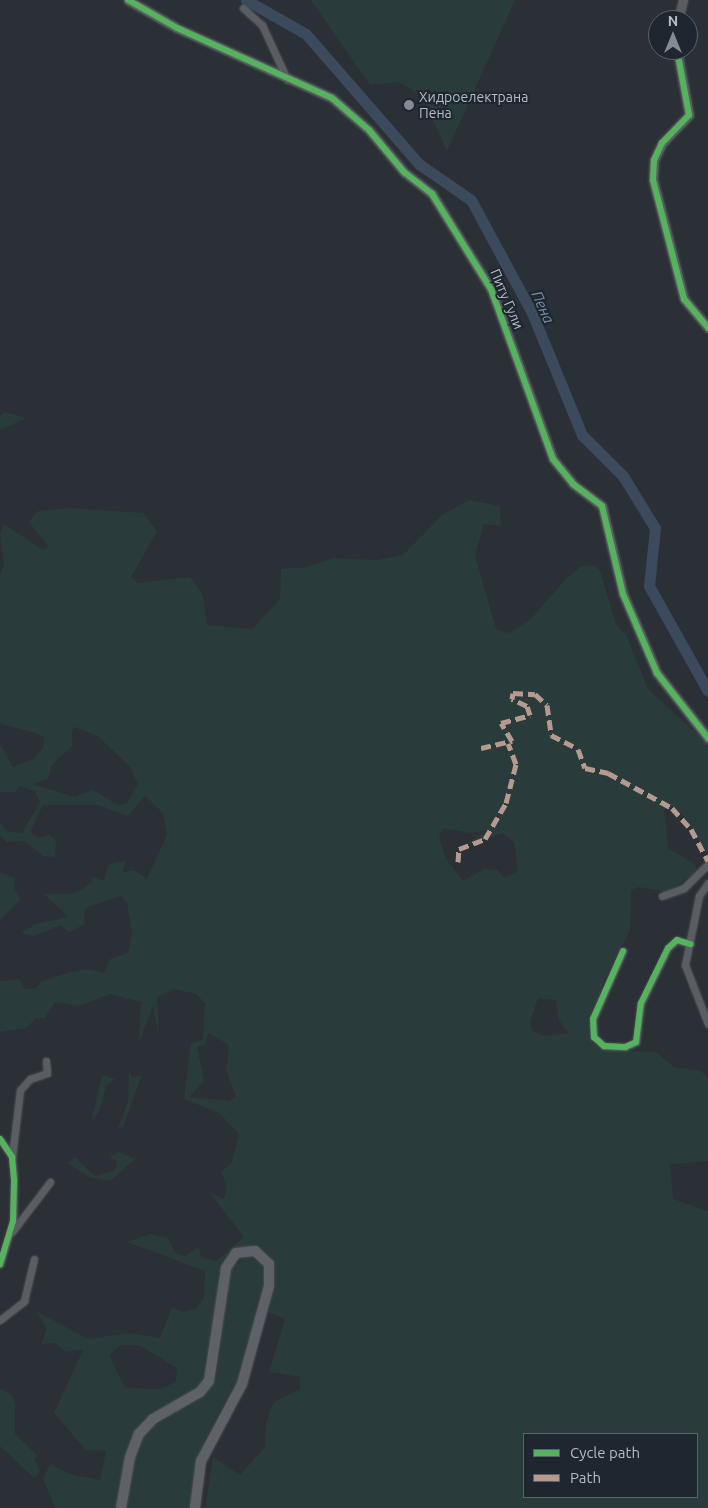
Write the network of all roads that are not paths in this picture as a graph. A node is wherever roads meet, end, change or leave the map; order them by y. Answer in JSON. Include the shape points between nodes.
{"nodes":[{"id":1,"x":128,"y":0,"type":"edge"},
{"id":2,"x":243,"y":8,"type":"dead end"},
{"id":3,"x":679,"y":60,"type":"edge"},
{"id":4,"x":287,"y":80,"type":"junction"},
{"id":5,"x":708,"y":328,"type":"edge"},
{"id":6,"x":708,"y":738,"type":"edge"},
{"id":7,"x":708,"y":864,"type":"edge"},
{"id":8,"x":708,"y":883,"type":"edge"},
{"id":9,"x":662,"y":896,"type":"dead end"},
{"id":10,"x":690,"y":944,"type":"junction"},
{"id":11,"x":623,"y":951,"type":"dead end"},
{"id":12,"x":708,"y":1024,"type":"edge"},
{"id":13,"x":46,"y":1061,"type":"dead end"},
{"id":14,"x":0,"y":1140,"type":"edge"},
{"id":15,"x":12,"y":1157,"type":"junction"},
{"id":16,"x":50,"y":1182,"type":"dead end"},
{"id":17,"x":8,"y":1236,"type":"junction"},
{"id":18,"x":34,"y":1259,"type":"dead end"},
{"id":19,"x":0,"y":1264,"type":"edge"},
{"id":20,"x":0,"y":1320,"type":"edge"},
{"id":21,"x":121,"y":1508,"type":"edge"},
{"id":22,"x":195,"y":1508,"type":"edge"}],
"edges":[{"from":1,"to":4,"type":"street","name":"Питу Гули"},
{"from":2,"to":4,"type":"street","via":[[262,25]]},
{"from":3,"to":5,"type":"street","via":[[689,115],[662,143],[654,160],[653,180],[684,299]]},
{"from":4,"to":6,"type":"street","name":"Питу Гули","via":[[332,98],[359,120],[404,172],[432,194],[476,260],[535,402],[553,459],[573,484],[602,506],[622,594],[657,672]]},
{"from":7,"to":9,"type":"street","via":[[684,888]]},
{"from":8,"to":10,"type":"street","via":[[699,896]]},
{"from":10,"to":11,"type":"street","via":[[677,940],[668,948],[641,1004],[636,1042],[604,1046],[594,1037],[593,1019]]},
{"from":10,"to":12,"type":"street","via":[[685,968]]},
{"from":13,"to":15,"type":"street","via":[[48,1073],[31,1078],[20,1090]]},
{"from":14,"to":15,"type":"street"},
{"from":15,"to":17,"type":"street","via":[[13,1216]]},
{"from":16,"to":17,"type":"street"},
{"from":17,"to":19,"type":"street"},
{"from":18,"to":20,"type":"street","via":[[26,1297]]},
{"from":21,"to":22,"type":"main road","via":[[137,1437],[150,1422],[196,1396],[209,1381],[226,1268],[236,1254],[254,1251],[269,1264],[269,1286],[239,1390],[201,1461]]}]}
